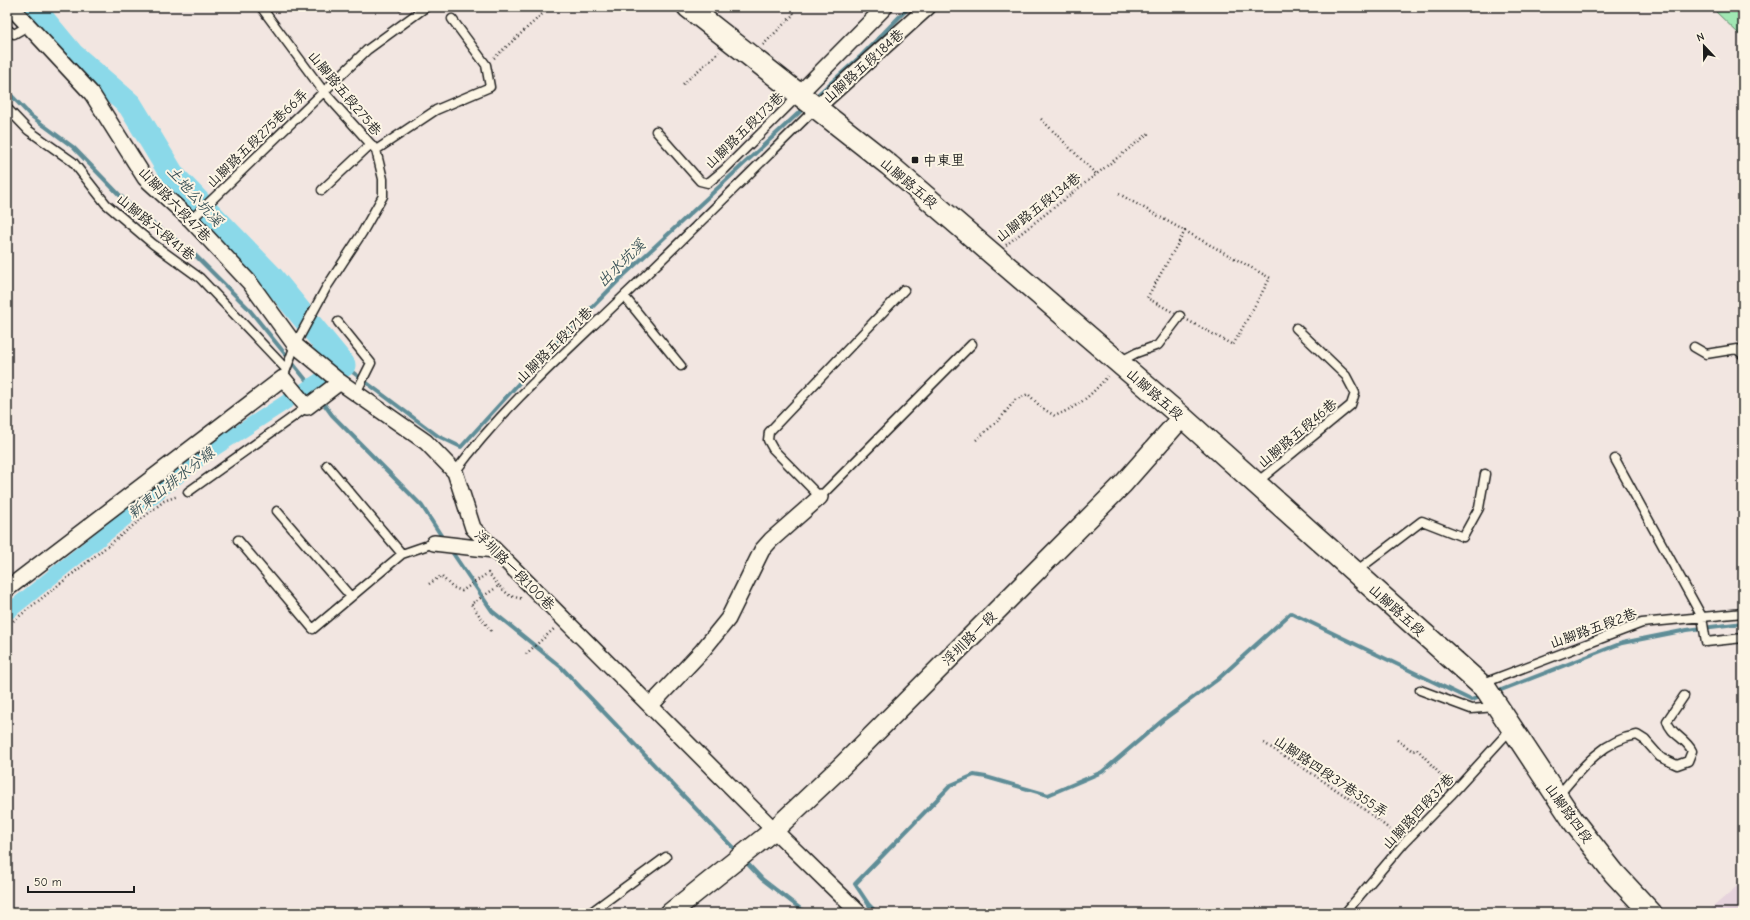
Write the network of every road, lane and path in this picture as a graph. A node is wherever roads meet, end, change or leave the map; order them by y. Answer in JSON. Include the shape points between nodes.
{"nodes":[{"id":1,"x":11,"y":7,"type":"edge"},
{"id":2,"x":261,"y":7,"type":"edge"},
{"id":3,"x":426,"y":7,"type":"edge"},
{"id":4,"x":550,"y":7,"type":"edge"},
{"id":5,"x":688,"y":7,"type":"edge"},
{"id":6,"x":790,"y":7,"type":"edge"},
{"id":7,"x":885,"y":7,"type":"edge"},
{"id":8,"x":928,"y":7,"type":"edge"},
{"id":9,"x":452,"y":19,"type":"dead end"},
{"id":10,"x":28,"y":26,"type":"junction"},
{"id":11,"x":7,"y":29,"type":"edge"},
{"id":12,"x":732,"y":41,"type":"junction"},
{"id":13,"x":751,"y":56,"type":"junction"},
{"id":14,"x":486,"y":65,"type":"junction"},
{"id":15,"x":683,"y":84,"type":"dead end"},
{"id":16,"x":324,"y":92,"type":"junction"},
{"id":17,"x":799,"y":94,"type":"junction"},
{"id":18,"x":7,"y":108,"type":"edge"},
{"id":19,"x":815,"y":109,"type":"junction"},
{"id":20,"x":1041,"y":119,"type":"dead end"},
{"id":21,"x":656,"y":131,"type":"dead end"},
{"id":22,"x":1149,"y":133,"type":"dead end"},
{"id":23,"x":374,"y":147,"type":"junction"},
{"id":24,"x":1096,"y":174,"type":"junction"},
{"id":25,"x":322,"y":190,"type":"dead end"},
{"id":26,"x":1119,"y":194,"type":"dead end"},
{"id":27,"x":191,"y":220,"type":"junction"},
{"id":28,"x":1185,"y":231,"type":"junction"},
{"id":29,"x":993,"y":255,"type":"junction"},
{"id":30,"x":904,"y":290,"type":"dead end"},
{"id":31,"x":624,"y":296,"type":"junction"},
{"id":32,"x":1180,"y":316,"type":"junction"},
{"id":33,"x":338,"y":322,"type":"dead end"},
{"id":34,"x":1296,"y":328,"type":"dead end"},
{"id":35,"x":972,"y":344,"type":"dead end"},
{"id":36,"x":295,"y":345,"type":"junction"},
{"id":37,"x":1694,"y":347,"type":"dead end"},
{"id":38,"x":1743,"y":355,"type":"edge"},
{"id":39,"x":1118,"y":363,"type":"junction"},
{"id":40,"x":680,"y":366,"type":"dead end"},
{"id":41,"x":285,"y":373,"type":"junction"},
{"id":42,"x":340,"y":382,"type":"junction"},
{"id":43,"x":356,"y":393,"type":"junction"},
{"id":44,"x":307,"y":407,"type":"junction"},
{"id":45,"x":1182,"y":417,"type":"junction"},
{"id":46,"x":976,"y":440,"type":"dead end"},
{"id":47,"x":1615,"y":459,"type":"dead end"},
{"id":48,"x":327,"y":465,"type":"dead end"},
{"id":49,"x":455,"y":472,"type":"junction"},
{"id":50,"x":1485,"y":474,"type":"dead end"},
{"id":51,"x":1256,"y":484,"type":"junction"},
{"id":52,"x":188,"y":492,"type":"joint"},
{"id":53,"x":820,"y":497,"type":"junction"},
{"id":54,"x":278,"y":511,"type":"dead end"},
{"id":55,"x":238,"y":540,"type":"dead end"},
{"id":56,"x":434,"y":543,"type":"joint"},
{"id":57,"x":494,"y":550,"type":"junction"},
{"id":58,"x":402,"y":554,"type":"junction"},
{"id":59,"x":1354,"y":572,"type":"junction"},
{"id":60,"x":429,"y":584,"type":"dead end"},
{"id":61,"x":499,"y":586,"type":"junction"},
{"id":62,"x":7,"y":589,"type":"edge"},
{"id":63,"x":539,"y":594,"type":"junction"},
{"id":64,"x":351,"y":597,"type":"junction"},
{"id":65,"x":1743,"y":614,"type":"edge"},
{"id":66,"x":1702,"y":617,"type":"junction"},
{"id":67,"x":564,"y":619,"type":"junction"},
{"id":68,"x":7,"y":626,"type":"edge"},
{"id":69,"x":491,"y":631,"type":"dead end"},
{"id":70,"x":1743,"y":638,"type":"edge"},
{"id":71,"x":526,"y":654,"type":"dead end"},
{"id":72,"x":1483,"y":687,"type":"junction"},
{"id":73,"x":1420,"y":690,"type":"dead end"},
{"id":74,"x":1684,"y":696,"type":"dead end"},
{"id":75,"x":651,"y":705,"type":"junction"},
{"id":76,"x":1497,"y":706,"type":"junction"},
{"id":77,"x":1512,"y":728,"type":"junction"},
{"id":78,"x":1397,"y":740,"type":"dead end"},
{"id":79,"x":1264,"y":743,"type":"dead end"},
{"id":80,"x":1451,"y":795,"type":"junction"},
{"id":81,"x":1556,"y":797,"type":"junction"},
{"id":82,"x":774,"y":830,"type":"junction"},
{"id":83,"x":1404,"y":843,"type":"junction"},
{"id":84,"x":666,"y":857,"type":"dead end"},
{"id":85,"x":590,"y":913,"type":"edge"},
{"id":86,"x":670,"y":913,"type":"edge"},
{"id":87,"x":859,"y":913,"type":"edge"},
{"id":88,"x":1346,"y":913,"type":"edge"},
{"id":89,"x":1651,"y":913,"type":"edge"}],
"edges":[{"from":1,"to":10,"type":"street","name":"山腳路六段47巷"},
{"from":2,"to":16,"type":"lane","name":"山腳路五段275巷"},
{"from":3,"to":16,"type":"lane","name":"山腳路五段275巷66弄","via":[[367,50]]},
{"from":4,"to":14,"type":"path"},
{"from":5,"to":12,"type":"main road"},
{"from":6,"to":13,"type":"path","via":[[794,14]]},
{"from":7,"to":17,"type":"street"},
{"from":8,"to":19,"type":"street","name":"山腳路五段184巷"},
{"from":9,"to":14,"type":"lane"},
{"from":10,"to":11,"type":"lane","via":[[14,34]]},
{"from":10,"to":27,"type":"street","name":"山腳路六段47巷","via":[[92,94],[145,178]]},
{"from":12,"to":13,"type":"main road"},
{"from":12,"to":15,"type":"path"},
{"from":13,"to":17,"type":"main road"},
{"from":14,"to":23,"type":"lane","via":[[490,87],[436,110]]},
{"from":16,"to":23,"type":"lane","name":"山腳路五段275巷"},
{"from":16,"to":27,"type":"lane","name":"山腳路五段275巷66弄"},
{"from":17,"to":19,"type":"main road","name":"山腳路五段"},
{"from":17,"to":21,"type":"lane","name":"山腳路五段173巷","via":[[725,170],[708,182],[700,181]]},
{"from":18,"to":41,"type":"lane","name":"山腳路六段41巷","via":[[28,130],[72,162],[106,204],[153,244],[200,278]]},
{"from":19,"to":29,"type":"main road","name":"山腳路五段","via":[[889,166]]},
{"from":19,"to":31,"type":"lane","name":"山腳路五段171巷"},
{"from":20,"to":24,"type":"path","name":"山腳路五段134巷"},
{"from":22,"to":24,"type":"path","name":"山腳路五段134巷"},
{"from":23,"to":25,"type":"lane"},
{"from":23,"to":36,"type":"lane","name":"山腳路五段275巷","via":[[383,179],[383,196],[315,307]]},
{"from":24,"to":29,"type":"path","name":"山腳路五段134巷"},
{"from":26,"to":28,"type":"path"},
{"from":27,"to":36,"type":"street","name":"山腳路六段47巷","via":[[250,283]]},
{"from":28,"to":32,"type":"path","via":[[1147,298]]},
{"from":28,"to":32,"type":"path","via":[[1270,278],[1233,345]]},
{"from":29,"to":39,"type":"main road","name":"山腳路五段"},
{"from":30,"to":53,"type":"lane","via":[[769,432],[768,440],[773,449]]},
{"from":31,"to":40,"type":"lane"},
{"from":31,"to":49,"type":"lane","name":"山腳路五段171巷","via":[[564,351],[475,446]]},
{"from":32,"to":39,"type":"lane","via":[[1158,345]]},
{"from":33,"to":43,"type":"lane","via":[[371,363]]},
{"from":34,"to":51,"type":"lane","name":"山腳路五段46巷","via":[[1346,376],[1355,393],[1351,405]]},
{"from":35,"to":53,"type":"lane"},
{"from":36,"to":41,"type":"lane"},
{"from":36,"to":42,"type":"street","name":"山腳路六段47巷"},
{"from":37,"to":38,"type":"lane","via":[[1706,354],[1737,349]]},
{"from":39,"to":45,"type":"main road","name":"山腳路五段"},
{"from":39,"to":46,"type":"path","via":[[1089,397],[1076,406],[1055,416],[1042,408],[1028,394],[1015,400],[1000,419]]},
{"from":41,"to":44,"type":"street"},
{"from":41,"to":62,"type":"street"},
{"from":42,"to":43,"type":"street","name":"浮圳路一段100巷"},
{"from":42,"to":44,"type":"street"},
{"from":43,"to":49,"type":"street","name":"浮圳路一段100巷","via":[[426,442]]},
{"from":44,"to":52,"type":"lane"},
{"from":45,"to":51,"type":"main road","name":"山腳路五段"},
{"from":45,"to":82,"type":"street","name":"浮圳路一段","via":[[1123,484],[842,766]]},
{"from":47,"to":66,"type":"lane"},
{"from":48,"to":58,"type":"lane"},
{"from":49,"to":57,"type":"street","name":"浮圳路一段100巷","via":[[473,528]]},
{"from":50,"to":59,"type":"lane","via":[[1479,508],[1464,537],[1422,521]]},
{"from":51,"to":59,"type":"main road","name":"山腳路五段"},
{"from":52,"to":68,"type":"path","via":[[164,501]]},
{"from":53,"to":75,"type":"street","via":[[762,550],[728,619]]},
{"from":54,"to":64,"type":"lane"},
{"from":55,"to":64,"type":"lane","via":[[313,629]]},
{"from":56,"to":57,"type":"street"},
{"from":56,"to":58,"type":"lane"},
{"from":57,"to":63,"type":"street","name":"浮圳路一段100巷"},
{"from":58,"to":64,"type":"lane"},
{"from":59,"to":72,"type":"main road","name":"山腳路五段"},
{"from":60,"to":61,"type":"path","via":[[441,576],[462,591],[488,573]]},
{"from":61,"to":63,"type":"path","via":[[517,599]]},
{"from":61,"to":69,"type":"path","via":[[471,604]]},
{"from":63,"to":67,"type":"street","name":"浮圳路一段100巷"},
{"from":65,"to":66,"type":"lane","name":"山腳路五段2巷"},
{"from":66,"to":70,"type":"lane","via":[[1706,642]]},
{"from":66,"to":72,"type":"lane","name":"山腳路五段2巷","via":[[1642,623]]},
{"from":67,"to":71,"type":"path"},
{"from":67,"to":75,"type":"street","name":"浮圳路一段100巷"},
{"from":72,"to":76,"type":"main road","name":"山腳路五段"},
{"from":73,"to":76,"type":"lane","via":[[1471,709]]},
{"from":74,"to":81,"type":"lane","via":[[1667,721],[1669,729],[1689,744],[1692,751],[1688,761],[1677,765],[1660,757],[1637,735],[1627,736],[1589,760]]},
{"from":75,"to":82,"type":"street","name":"浮圳路一段100巷"},
{"from":76,"to":77,"type":"main road","name":"山腳路四段"},
{"from":77,"to":80,"type":"lane","name":"山腳路四段37巷"},
{"from":77,"to":81,"type":"main road","name":"山腳路四段"},
{"from":78,"to":80,"type":"path","via":[[1413,751],[1417,749],[1448,782]]},
{"from":79,"to":83,"type":"path","name":"山腳路四段37巷355弄","via":[[1375,818]]},
{"from":80,"to":83,"type":"lane","name":"山腳路四段37巷"},
{"from":81,"to":89,"type":"main road","name":"山腳路四段","via":[[1610,867]]},
{"from":82,"to":86,"type":"street","name":"浮圳路一段"},
{"from":82,"to":87,"type":"street","name":"浮圳路一段100巷"},
{"from":83,"to":88,"type":"lane","name":"山腳路四段37巷"},
{"from":84,"to":85,"type":"lane"}]}
